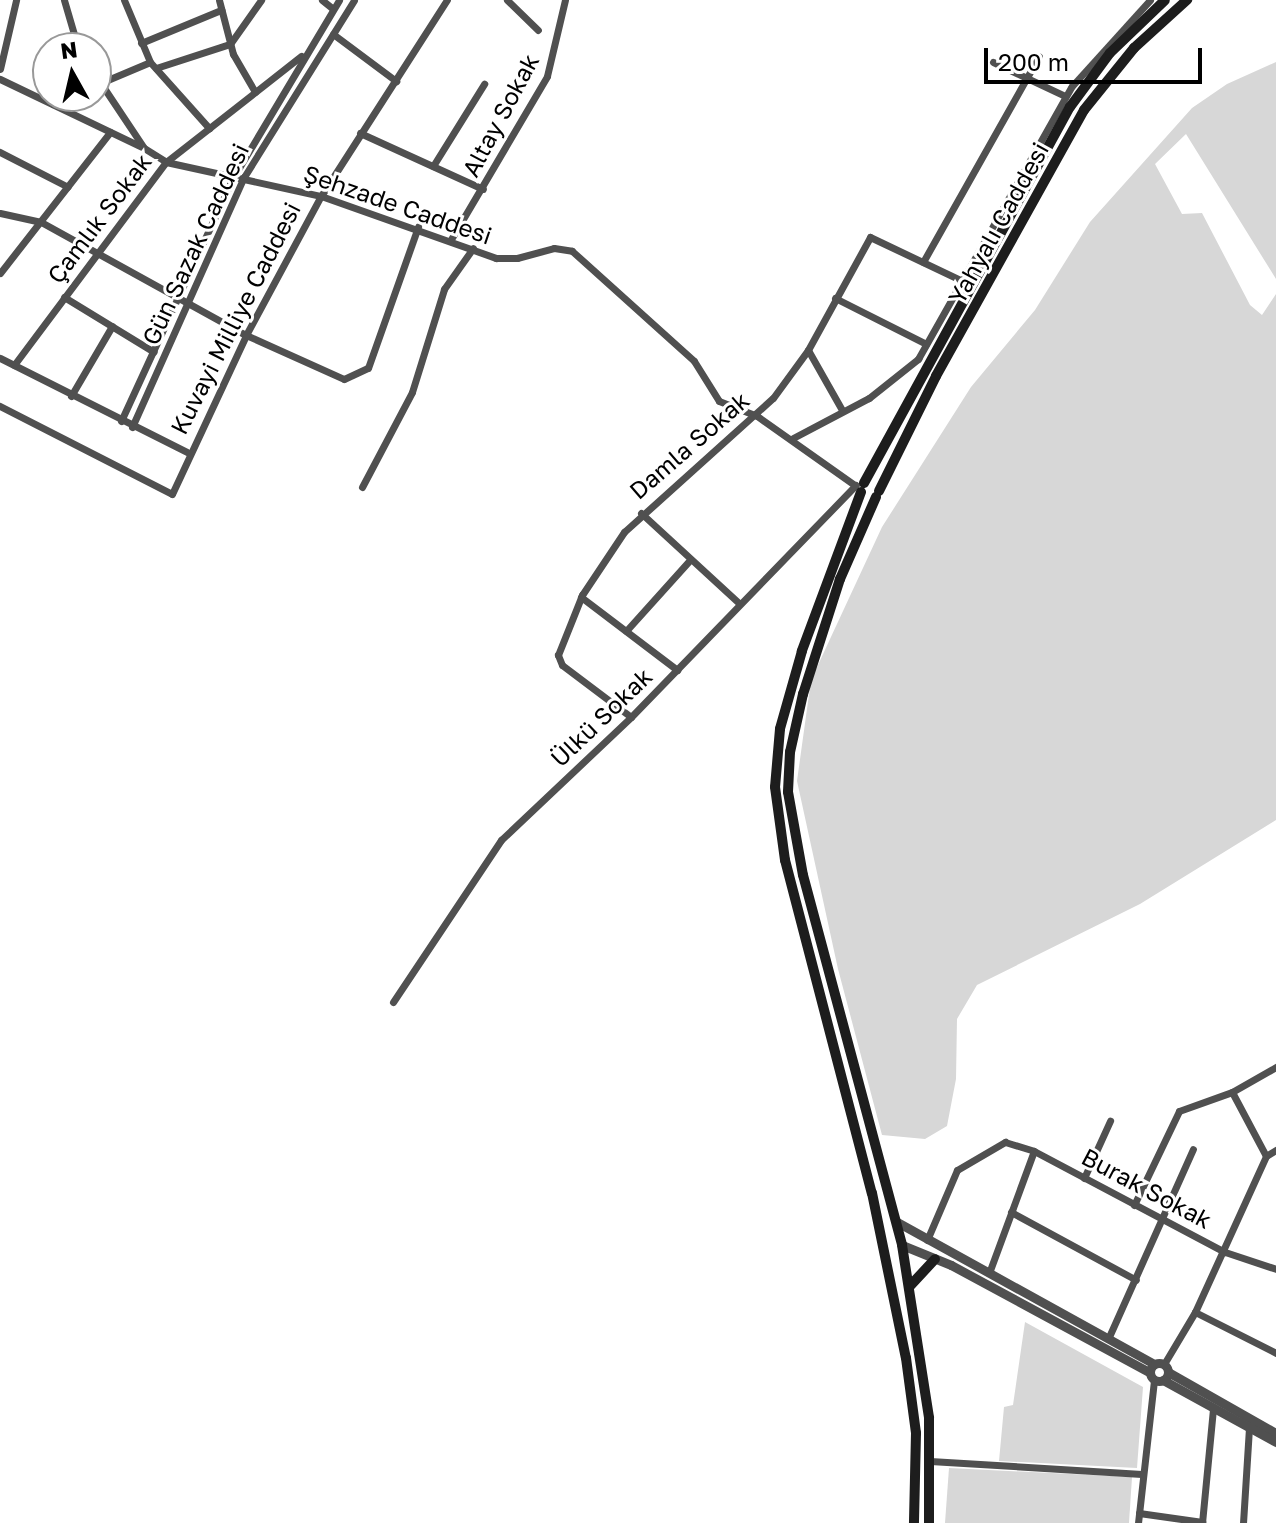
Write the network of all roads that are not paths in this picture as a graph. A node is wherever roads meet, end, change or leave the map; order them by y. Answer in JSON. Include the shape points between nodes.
{"nodes":[{"id":1,"x":16,"y":0,"type":"edge"},
{"id":2,"x":64,"y":0,"type":"edge"},
{"id":3,"x":124,"y":0,"type":"edge"},
{"id":4,"x":219,"y":0,"type":"edge"},
{"id":5,"x":261,"y":0,"type":"edge"},
{"id":6,"x":322,"y":0,"type":"edge"},
{"id":7,"x":339,"y":0,"type":"edge"},
{"id":8,"x":354,"y":0,"type":"edge"},
{"id":9,"x":447,"y":0,"type":"edge"},
{"id":10,"x":507,"y":0,"type":"edge"},
{"id":11,"x":565,"y":0,"type":"edge"},
{"id":12,"x":1150,"y":0,"type":"edge"},
{"id":13,"x":1165,"y":0,"type":"edge"},
{"id":14,"x":1187,"y":0,"type":"edge"},
{"id":15,"x":333,"y":9,"type":"junction"},
{"id":16,"x":221,"y":10,"type":"junction"},
{"id":17,"x":538,"y":30,"type":"dead end"},
{"id":18,"x":73,"y":32,"type":"edge"},
{"id":19,"x":333,"y":34,"type":"junction"},
{"id":20,"x":141,"y":43,"type":"junction"},
{"id":21,"x":230,"y":44,"type":"junction"},
{"id":22,"x":307,"y":51,"type":"junction"},
{"id":23,"x":1039,"y":56,"type":"dead end"},
{"id":24,"x":993,"y":62,"type":"dead end"},
{"id":25,"x":153,"y":65,"type":"junction"},
{"id":26,"x":0,"y":69,"type":"edge"},
{"id":27,"x":112,"y":77,"type":"edge"},
{"id":28,"x":1026,"y":78,"type":"junction"},
{"id":29,"x":0,"y":79,"type":"edge"},
{"id":30,"x":396,"y":81,"type":"junction"},
{"id":31,"x":484,"y":84,"type":"dead end"},
{"id":32,"x":255,"y":92,"type":"junction"},
{"id":33,"x":32,"y":94,"type":"edge"},
{"id":34,"x":1065,"y":96,"type":"junction"},
{"id":35,"x":112,"y":102,"type":"edge"},
{"id":36,"x":69,"y":112,"type":"edge"},
{"id":37,"x":209,"y":128,"type":"junction"},
{"id":38,"x":110,"y":132,"type":"junction"},
{"id":39,"x":360,"y":133,"type":"junction"},
{"id":40,"x":144,"y":148,"type":"junction"},
{"id":41,"x":0,"y":152,"type":"edge"},
{"id":42,"x":166,"y":162,"type":"junction"},
{"id":43,"x":433,"y":166,"type":"junction"},
{"id":44,"x":244,"y":177,"type":"junction"},
{"id":45,"x":233,"y":178,"type":"junction"},
{"id":46,"x":68,"y":187,"type":"junction"},
{"id":47,"x":483,"y":189,"type":"junction"},
{"id":48,"x":321,"y":196,"type":"junction"},
{"id":49,"x":0,"y":213,"type":"edge"},
{"id":50,"x":41,"y":222,"type":"junction"},
{"id":51,"x":418,"y":227,"type":"junction"},
{"id":52,"x":450,"y":241,"type":"junction"},
{"id":53,"x":473,"y":248,"type":"junction"},
{"id":54,"x":98,"y":252,"type":"junction"},
{"id":55,"x":923,"y":262,"type":"junction"},
{"id":56,"x":0,"y":273,"type":"edge"},
{"id":57,"x":966,"y":282,"type":"junction"},
{"id":58,"x":64,"y":297,"type":"junction"},
{"id":59,"x":178,"y":298,"type":"junction"},
{"id":60,"x":835,"y":298,"type":"junction"},
{"id":61,"x":188,"y":303,"type":"junction"},
{"id":62,"x":112,"y":326,"type":"junction"},
{"id":63,"x":246,"y":335,"type":"junction"},
{"id":64,"x":926,"y":344,"type":"junction"},
{"id":65,"x":808,"y":350,"type":"junction"},
{"id":66,"x":154,"y":352,"type":"junction"},
{"id":67,"x":0,"y":358,"type":"edge"},
{"id":68,"x":14,"y":365,"type":"junction"},
{"id":69,"x":71,"y":396,"type":"junction"},
{"id":70,"x":0,"y":406,"type":"edge"},
{"id":71,"x":842,"y":410,"type":"junction"},
{"id":72,"x":757,"y":416,"type":"junction"},
{"id":73,"x":121,"y":421,"type":"junction"},
{"id":74,"x":132,"y":427,"type":"junction"},
{"id":75,"x":793,"y":438,"type":"junction"},
{"id":76,"x":187,"y":452,"type":"junction"},
{"id":77,"x":860,"y":486,"type":"junction"},
{"id":78,"x":362,"y":487,"type":"dead end"},
{"id":79,"x":878,"y":494,"type":"junction"},
{"id":80,"x":641,"y":513,"type":"junction"},
{"id":81,"x":690,"y":560,"type":"junction"},
{"id":82,"x":581,"y":597,"type":"junction"},
{"id":83,"x":740,"y":604,"type":"junction"},
{"id":84,"x":626,"y":631,"type":"junction"},
{"id":85,"x":677,"y":670,"type":"junction"},
{"id":86,"x":631,"y":717,"type":"junction"},
{"id":87,"x":393,"y":1002,"type":"dead end"},
{"id":88,"x":1276,"y":1067,"type":"edge"},
{"id":89,"x":1232,"y":1092,"type":"junction"},
{"id":90,"x":1110,"y":1121,"type":"dead end"},
{"id":91,"x":1193,"y":1149,"type":"dead end"},
{"id":92,"x":1276,"y":1150,"type":"edge"},
{"id":93,"x":1034,"y":1151,"type":"junction"},
{"id":94,"x":1266,"y":1156,"type":"junction"},
{"id":95,"x":1084,"y":1178,"type":"junction"},
{"id":96,"x":1134,"y":1205,"type":"junction"},
{"id":97,"x":1011,"y":1212,"type":"junction"},
{"id":98,"x":897,"y":1222,"type":"junction"},
{"id":99,"x":1164,"y":1222,"type":"junction"},
{"id":100,"x":880,"y":1225,"type":"junction"},
{"id":101,"x":927,"y":1240,"type":"junction"},
{"id":102,"x":902,"y":1245,"type":"junction"},
{"id":103,"x":884,"y":1248,"type":"junction"},
{"id":104,"x":1225,"y":1252,"type":"junction"},
{"id":105,"x":935,"y":1259,"type":"junction"},
{"id":106,"x":1276,"y":1269,"type":"edge"},
{"id":107,"x":989,"y":1273,"type":"junction"},
{"id":108,"x":1136,"y":1280,"type":"junction"},
{"id":109,"x":909,"y":1287,"type":"junction"},
{"id":110,"x":1195,"y":1312,"type":"junction"},
{"id":111,"x":1108,"y":1339,"type":"junction"},
{"id":112,"x":1276,"y":1353,"type":"edge"},
{"id":113,"x":1159,"y":1372,"type":"junction"},
{"id":114,"x":1213,"y":1408,"type":"junction"},
{"id":115,"x":1249,"y":1427,"type":"junction"},
{"id":116,"x":1276,"y":1433,"type":"edge"},
{"id":117,"x":1276,"y":1442,"type":"edge"},
{"id":118,"x":930,"y":1461,"type":"junction"},
{"id":119,"x":1142,"y":1474,"type":"junction"},
{"id":120,"x":1139,"y":1513,"type":"junction"},
{"id":121,"x":1202,"y":1522,"type":"edge"},
{"id":122,"x":914,"y":1523,"type":"edge"},
{"id":123,"x":929,"y":1523,"type":"edge"},
{"id":124,"x":1138,"y":1523,"type":"edge"},
{"id":125,"x":1243,"y":1523,"type":"edge"}],
"edges":[{"from":1,"to":26,"type":"street"},
{"from":2,"to":18,"type":"street"},
{"from":3,"to":20,"type":"street"},
{"from":4,"to":16,"type":"street"},
{"from":5,"to":21,"type":"street"},
{"from":6,"to":15,"type":"street"},
{"from":7,"to":15,"type":"street","name":"Gün Sazak Caddesi"},
{"from":8,"to":19,"type":"street","name":"Gün Sazak Caddesi"},
{"from":9,"to":30,"type":"street","name":"Kuvayi Milliye Caddesi"},
{"from":10,"to":17,"type":"street"},
{"from":11,"to":47,"type":"street","name":"Altay Sokak","via":[[547,76]]},
{"from":12,"to":34,"type":"street","via":[[1105,44]]},
{"from":13,"to":57,"type":"main road","name":"Yahyalı Caddesi","via":[[1110,53],[1079,93]]},
{"from":14,"to":79,"type":"main road","name":"Yahyalı Caddesi","via":[[1134,48],[1084,110],[936,376]]},
{"from":15,"to":22,"type":"street","name":"Gün Sazak Caddesi"},
{"from":16,"to":20,"type":"street"},
{"from":16,"to":21,"type":"street"},
{"from":19,"to":30,"type":"street"},
{"from":19,"to":44,"type":"street","name":"Gün Sazak Caddesi"},
{"from":20,"to":25,"type":"street"},
{"from":21,"to":25,"type":"street"},
{"from":21,"to":32,"type":"street"},
{"from":22,"to":32,"type":"street","name":"Çamlık Sokak"},
{"from":22,"to":45,"type":"street","name":"Gün Sazak Caddesi"},
{"from":23,"to":28,"type":"street"},
{"from":24,"to":28,"type":"street"},
{"from":25,"to":27,"type":"street"},
{"from":25,"to":37,"type":"street"},
{"from":28,"to":34,"type":"street"},
{"from":28,"to":55,"type":"street"},
{"from":29,"to":33,"type":"street"},
{"from":30,"to":39,"type":"street","name":"Kuvayi Milliye Caddesi"},
{"from":31,"to":43,"type":"street"},
{"from":32,"to":37,"type":"street","name":"Çamlık Sokak"},
{"from":34,"to":57,"type":"street"},
{"from":35,"to":40,"type":"street","name":"Şehzade Caddesi"},
{"from":36,"to":38,"type":"street"},
{"from":37,"to":42,"type":"street","name":"Çamlık Sokak"},
{"from":38,"to":40,"type":"street"},
{"from":38,"to":46,"type":"street"},
{"from":39,"to":43,"type":"street"},
{"from":39,"to":48,"type":"street","name":"Kuvayi Milliye Caddesi"},
{"from":40,"to":42,"type":"street","name":"Şehzade Caddesi"},
{"from":41,"to":46,"type":"street"},
{"from":42,"to":45,"type":"street","name":"Şehzade Caddesi"},
{"from":42,"to":54,"type":"street","name":"Çamlık Sokak"},
{"from":43,"to":47,"type":"street"},
{"from":44,"to":45,"type":"street","name":"Şehzade Caddesi"},
{"from":44,"to":48,"type":"street","name":"Şehzade Caddesi"},
{"from":44,"to":61,"type":"street","name":"Gün Sazak Caddesi"},
{"from":45,"to":59,"type":"street","name":"Gün Sazak Caddesi"},
{"from":46,"to":50,"type":"street"},
{"from":47,"to":52,"type":"street","name":"Altay Sokak"},
{"from":48,"to":51,"type":"street","name":"Şehzade Caddesi"},
{"from":48,"to":63,"type":"street","name":"Kuvayi Milliye Caddesi"},
{"from":49,"to":50,"type":"street"},
{"from":50,"to":54,"type":"street"},
{"from":50,"to":56,"type":"street"},
{"from":51,"to":52,"type":"street","name":"Şehzade Caddesi"},
{"from":51,"to":63,"type":"street","via":[[362,374],[340,379]]},
{"from":52,"to":53,"type":"street","name":"Şehzade Caddesi"},
{"from":53,"to":72,"type":"street","name":"Şehzade Caddesi","via":[[503,259],[554,248],[572,251],[694,361],[719,401]]},
{"from":53,"to":78,"type":"street","via":[[444,289],[412,392]]},
{"from":54,"to":58,"type":"street","name":"Çamlık Sokak"},
{"from":54,"to":59,"type":"street"},
{"from":55,"to":57,"type":"street","name":"Damla Sokak"},
{"from":55,"to":60,"type":"street","name":"Damla Sokak","via":[[870,237]]},
{"from":57,"to":64,"type":"street"},
{"from":57,"to":77,"type":"main road","name":"Yahyalı Caddesi"},
{"from":58,"to":62,"type":"street"},
{"from":58,"to":68,"type":"street","name":"Çamlık Sokak"},
{"from":59,"to":61,"type":"street"},
{"from":59,"to":66,"type":"street","name":"Gün Sazak Caddesi"},
{"from":60,"to":64,"type":"street"},
{"from":60,"to":65,"type":"street","name":"Damla Sokak"},
{"from":61,"to":63,"type":"street"},
{"from":61,"to":74,"type":"street","name":"Gün Sazak Caddesi"},
{"from":62,"to":66,"type":"street"},
{"from":62,"to":69,"type":"street"},
{"from":63,"to":76,"type":"street","name":"Kuvayi Milliye Caddesi"},
{"from":64,"to":71,"type":"street","via":[[918,359],[869,398]]},
{"from":65,"to":71,"type":"street"},
{"from":65,"to":72,"type":"street","name":"Damla Sokak"},
{"from":66,"to":73,"type":"street","name":"Gün Sazak Caddesi"},
{"from":67,"to":68,"type":"street"},
{"from":68,"to":69,"type":"street"},
{"from":69,"to":73,"type":"street"},
{"from":70,"to":76,"type":"street","name":"Kuvayi Milliye Caddesi","via":[[172,494]]},
{"from":71,"to":75,"type":"street"},
{"from":72,"to":75,"type":"street","name":"Şehzade Caddesi"},
{"from":72,"to":80,"type":"street","name":"Damla Sokak"},
{"from":73,"to":74,"type":"street"},
{"from":74,"to":76,"type":"street"},
{"from":75,"to":77,"type":"street","name":"Şehzade Caddesi"},
{"from":77,"to":79,"type":"main road","via":[[867,499]]},
{"from":77,"to":79,"type":"main road","via":[[873,481]]},
{"from":77,"to":83,"type":"street","name":"Ülkü Sokak"},
{"from":77,"to":100,"type":"main road","name":"Yahyalı Caddesi","via":[[802,651],[780,729],[775,787],[785,860]]},
{"from":79,"to":98,"type":"main road","name":"Yahyalı Caddesi","via":[[840,579],[803,694],[792,739],[788,792],[803,875]]},
{"from":80,"to":81,"type":"street"},
{"from":80,"to":82,"type":"street","name":"Damla Sokak"},
{"from":81,"to":83,"type":"street"},
{"from":81,"to":84,"type":"street"},
{"from":82,"to":84,"type":"street"},
{"from":82,"to":86,"type":"street","name":"Damla Sokak","via":[[559,661]]},
{"from":83,"to":85,"type":"street","name":"Ülkü Sokak"},
{"from":84,"to":85,"type":"street"},
{"from":85,"to":86,"type":"street","name":"Ülkü Sokak"},
{"from":86,"to":87,"type":"street","name":"Ülkü Sokak","via":[[501,840]]},
{"from":88,"to":89,"type":"street"},
{"from":89,"to":94,"type":"street"},
{"from":89,"to":96,"type":"street","via":[[1179,1111]]},
{"from":90,"to":95,"type":"street"},
{"from":91,"to":99,"type":"street"},
{"from":92,"to":94,"type":"street"},
{"from":93,"to":95,"type":"street","name":"Burak Sokak"},
{"from":93,"to":97,"type":"street"},
{"from":93,"to":101,"type":"street","name":"Burak Sokak","via":[[1000,1142],[957,1170]]},
{"from":94,"to":104,"type":"street"},
{"from":95,"to":96,"type":"street","name":"Burak Sokak"},
{"from":96,"to":99,"type":"street","name":"Burak Sokak"},
{"from":97,"to":107,"type":"street"},
{"from":97,"to":108,"type":"street"},
{"from":98,"to":100,"type":"main road"},
{"from":98,"to":101,"type":"street"},
{"from":98,"to":102,"type":"main road","name":"Yahyalı Caddesi"},
{"from":99,"to":104,"type":"street","name":"Burak Sokak"},
{"from":99,"to":108,"type":"street"},
{"from":100,"to":103,"type":"main road","name":"Yahyalı Caddesi"},
{"from":101,"to":107,"type":"street"},
{"from":102,"to":103,"type":"main road"},
{"from":102,"to":105,"type":"street"},
{"from":102,"to":109,"type":"main road","name":"Yahyalı Caddesi"},
{"from":103,"to":122,"type":"main road","name":"Yahyalı Caddesi","via":[[914,1410]]},
{"from":104,"to":106,"type":"street","name":"Burak Sokak"},
{"from":104,"to":110,"type":"street"},
{"from":105,"to":109,"type":"main road"},
{"from":105,"to":113,"type":"street"},
{"from":107,"to":111,"type":"street"},
{"from":108,"to":111,"type":"street"},
{"from":109,"to":118,"type":"main road","name":"Yahyalı Caddesi"},
{"from":110,"to":112,"type":"street"},
{"from":110,"to":113,"type":"street"},
{"from":111,"to":113,"type":"street"},
{"from":113,"to":114,"type":"street"},
{"from":113,"to":116,"type":"street"},
{"from":113,"to":119,"type":"street"},
{"from":114,"to":115,"type":"street"},
{"from":114,"to":121,"type":"street"},
{"from":115,"to":117,"type":"street"},
{"from":115,"to":125,"type":"street"},
{"from":118,"to":119,"type":"street"},
{"from":118,"to":123,"type":"main road","name":"Yahyalı Caddesi"},
{"from":119,"to":120,"type":"street"},
{"from":120,"to":121,"type":"street"},
{"from":120,"to":124,"type":"street"}]}
